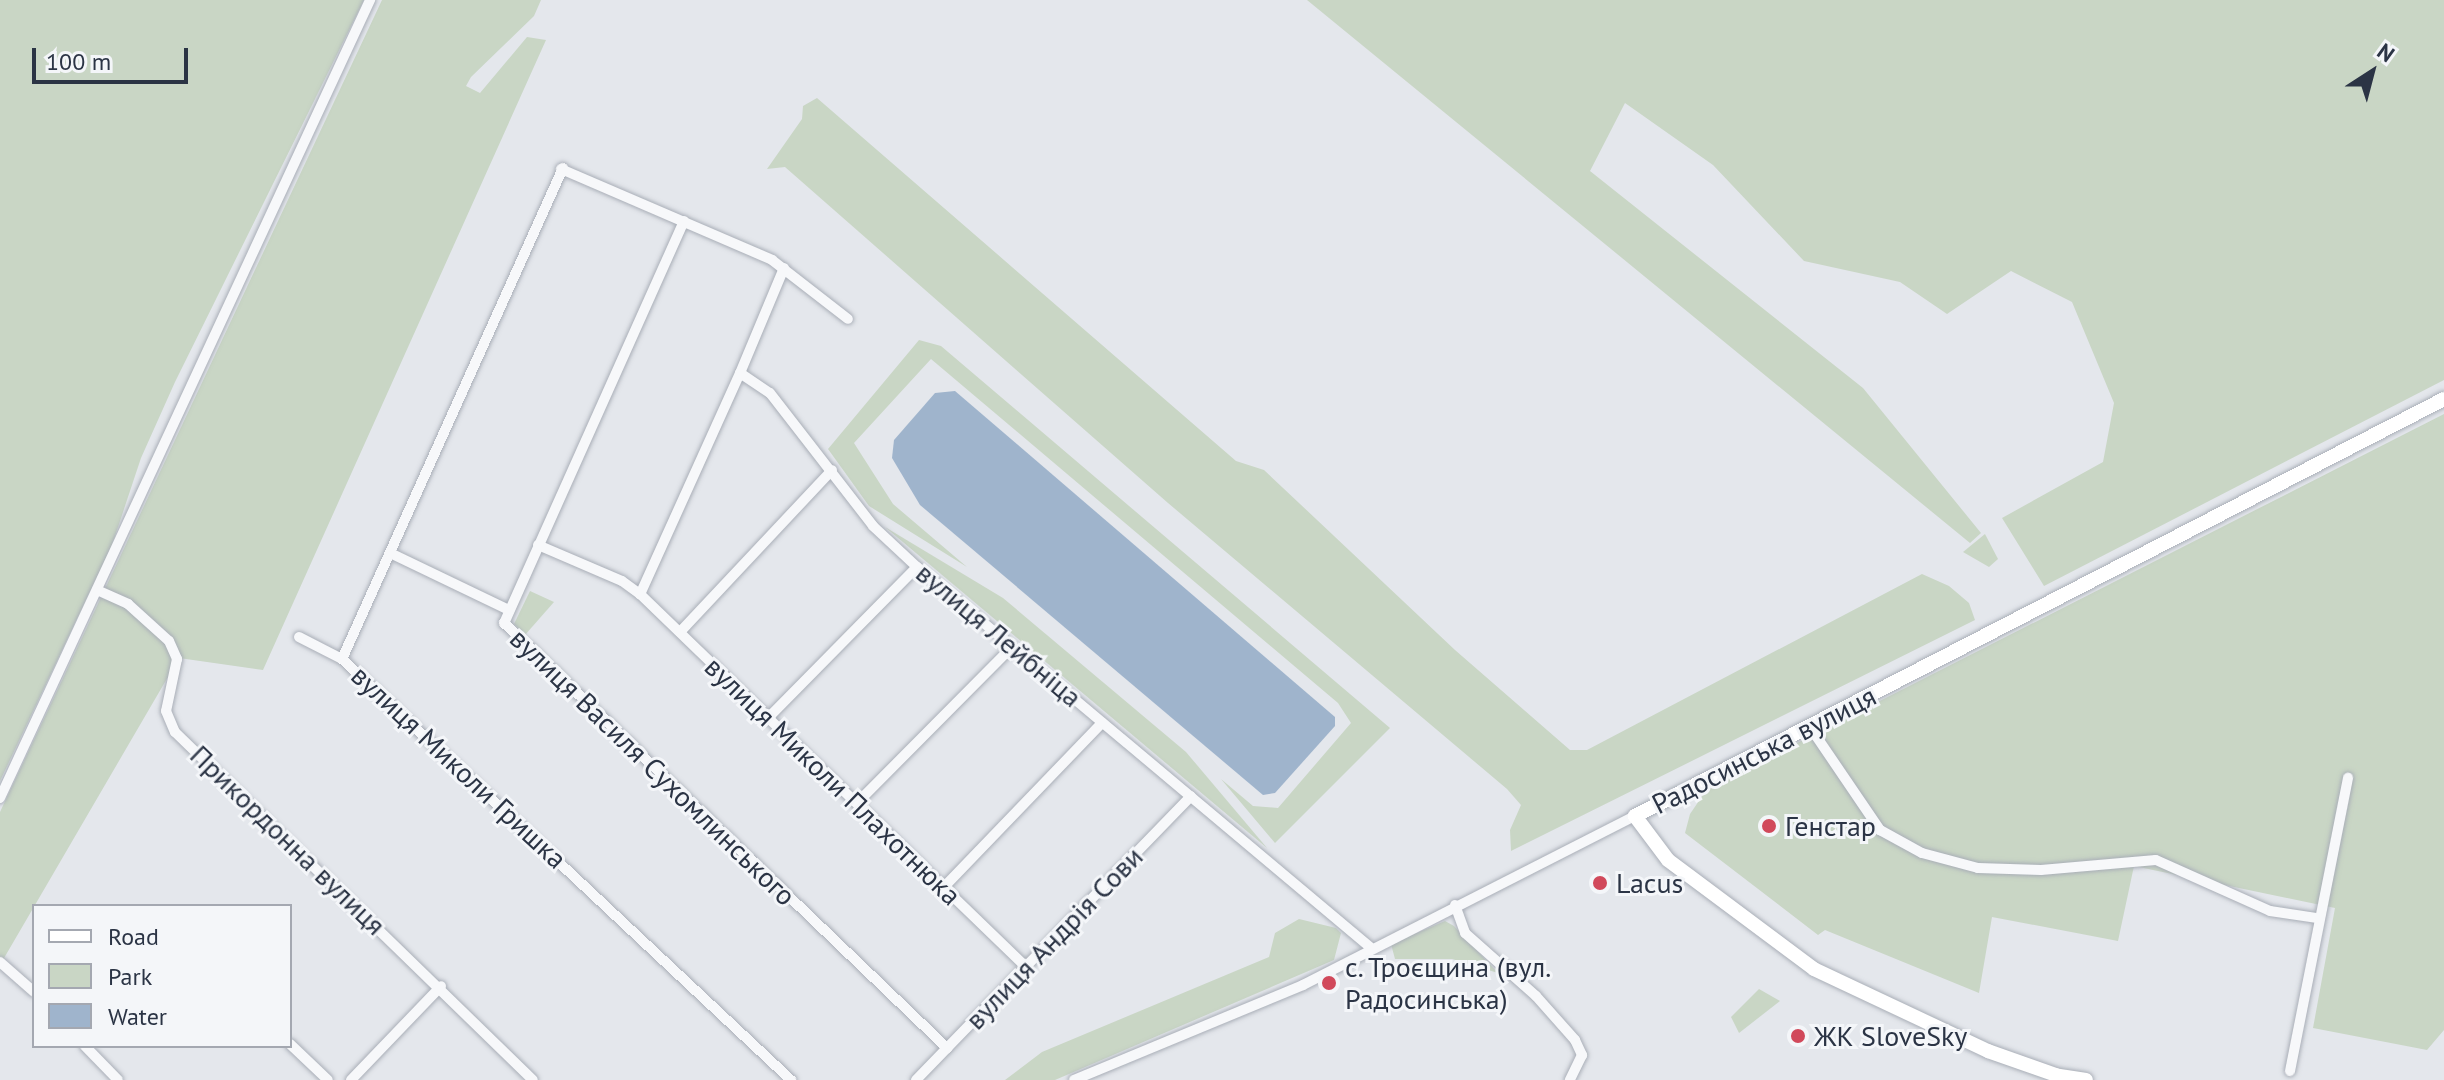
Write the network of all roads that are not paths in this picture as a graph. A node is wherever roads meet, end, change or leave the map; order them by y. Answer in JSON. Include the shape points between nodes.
{"nodes":[{"id":1,"x":370,"y":0,"type":"edge"},
{"id":2,"x":684,"y":221,"type":"junction"},
{"id":3,"x":784,"y":268,"type":"junction"},
{"id":4,"x":848,"y":319,"type":"dead end"},
{"id":5,"x":740,"y":373,"type":"junction"},
{"id":6,"x":2444,"y":399,"type":"edge"},
{"id":7,"x":832,"y":470,"type":"junction"},
{"id":8,"x":538,"y":545,"type":"junction"},
{"id":9,"x":390,"y":553,"type":"junction"},
{"id":10,"x":917,"y":567,"type":"junction"},
{"id":11,"x":97,"y":590,"type":"junction"},
{"id":12,"x":640,"y":594,"type":"junction"},
{"id":13,"x":509,"y":610,"type":"junction"},
{"id":14,"x":680,"y":632,"type":"junction"},
{"id":15,"x":299,"y":637,"type":"dead end"},
{"id":16,"x":1011,"y":648,"type":"junction"},
{"id":17,"x":342,"y":659,"type":"junction"},
{"id":18,"x":768,"y":718,"type":"junction"},
{"id":19,"x":1102,"y":723,"type":"junction"},
{"id":20,"x":1810,"y":727,"type":"junction"},
{"id":21,"x":2348,"y":778,"type":"dead end"},
{"id":22,"x":1191,"y":796,"type":"junction"},
{"id":23,"x":0,"y":798,"type":"edge"},
{"id":24,"x":857,"y":803,"type":"junction"},
{"id":25,"x":1635,"y":816,"type":"junction"},
{"id":26,"x":944,"y":887,"type":"junction"},
{"id":27,"x":1455,"y":905,"type":"junction"},
{"id":28,"x":2317,"y":918,"type":"junction"},
{"id":29,"x":1370,"y":947,"type":"junction"},
{"id":30,"x":0,"y":962,"type":"edge"},
{"id":31,"x":1026,"y":967,"type":"junction"},
{"id":32,"x":441,"y":986,"type":"junction"},
{"id":33,"x":32,"y":990,"type":"edge"},
{"id":34,"x":292,"y":1046,"type":"edge"},
{"id":35,"x":87,"y":1048,"type":"edge"},
{"id":36,"x":947,"y":1048,"type":"junction"},
{"id":37,"x":2290,"y":1071,"type":"dead end"},
{"id":38,"x":2055,"y":1078,"type":"edge"},
{"id":39,"x":118,"y":1080,"type":"edge"},
{"id":40,"x":328,"y":1080,"type":"edge"},
{"id":41,"x":351,"y":1080,"type":"edge"},
{"id":42,"x":533,"y":1080,"type":"edge"},
{"id":43,"x":791,"y":1080,"type":"edge"},
{"id":44,"x":916,"y":1080,"type":"edge"},
{"id":45,"x":1074,"y":1080,"type":"edge"},
{"id":46,"x":1570,"y":1080,"type":"edge"},
{"id":47,"x":2086,"y":1080,"type":"edge"}],
"edges":[{"from":1,"to":11,"type":"street"},
{"from":2,"to":3,"type":"street"},
{"from":2,"to":8,"type":"street","name":"вулиця Василя Сухомлинського"},
{"from":2,"to":9,"type":"street","name":"вулиця Миколи Гришка","via":[[561,169]]},
{"from":3,"to":4,"type":"street"},
{"from":3,"to":5,"type":"street"},
{"from":5,"to":7,"type":"street","name":"вулиця Лейбніца","via":[[770,393]]},
{"from":5,"to":12,"type":"street"},
{"from":6,"to":20,"type":"main road","name":"Радосинська вулиця"},
{"from":7,"to":10,"type":"street","name":"вулиця Лейбніца","via":[[873,526]]},
{"from":7,"to":14,"type":"street"},
{"from":8,"to":12,"type":"street","name":"вулиця Миколи Плахотнюка"},
{"from":8,"to":13,"type":"street","name":"вулиця Василя Сухомлинського"},
{"from":9,"to":13,"type":"street"},
{"from":9,"to":17,"type":"street","name":"вулиця Миколи Гришка"},
{"from":10,"to":16,"type":"street","name":"вулиця Лейбніца"},
{"from":10,"to":18,"type":"street"},
{"from":11,"to":23,"type":"street"},
{"from":11,"to":32,"type":"street","name":"Прикордонна вулиця","via":[[128,604],[169,641],[177,659],[166,711],[175,732]]},
{"from":12,"to":14,"type":"street","name":"вулиця Миколи Плахотнюка"},
{"from":13,"to":36,"type":"street","name":"вулиця Василя Сухомлинського","via":[[504,623],[508,632]]},
{"from":14,"to":18,"type":"street","name":"вулиця Миколи Плахотнюка"},
{"from":15,"to":17,"type":"street"},
{"from":16,"to":19,"type":"street","name":"вулиця Лейбніца"},
{"from":16,"to":24,"type":"street"},
{"from":17,"to":43,"type":"street","name":"вулиця Миколи Гришка"},
{"from":18,"to":24,"type":"street","name":"вулиця Миколи Плахотнюка"},
{"from":19,"to":22,"type":"street","name":"вулиця Лейбніца"},
{"from":19,"to":26,"type":"street"},
{"from":20,"to":25,"type":"main road","name":"Радосинська вулиця"},
{"from":20,"to":28,"type":"street","via":[[1880,830],[1922,853],[1978,868],[2041,870],[2156,860],[2270,911]]},
{"from":21,"to":28,"type":"street"},
{"from":22,"to":29,"type":"street","name":"вулиця Лейбніца"},
{"from":22,"to":31,"type":"street","name":"вулиця Андрія Сови"},
{"from":24,"to":26,"type":"street","name":"вулиця Миколи Плахотнюка"},
{"from":25,"to":27,"type":"street","name":"Радосинська вулиця"},
{"from":25,"to":38,"type":"main road","via":[[1668,860],[1814,969],[1924,1024]]},
{"from":26,"to":31,"type":"street","name":"вулиця Миколи Плахотнюка"},
{"from":27,"to":29,"type":"street","name":"Радосинська вулиця"},
{"from":27,"to":46,"type":"street","via":[[1465,933],[1536,996],[1575,1040],[1582,1055]]},
{"from":28,"to":37,"type":"street"},
{"from":29,"to":45,"type":"street","name":"Радосинська вулиця","via":[[1303,985]]},
{"from":30,"to":33,"type":"street"},
{"from":31,"to":36,"type":"street","name":"вулиця Андрія Сови"},
{"from":32,"to":41,"type":"street"},
{"from":32,"to":42,"type":"street","name":"Прикордонна вулиця"},
{"from":34,"to":40,"type":"street"},
{"from":35,"to":39,"type":"street"},
{"from":36,"to":44,"type":"street","name":"вулиця Андрія Сови"},
{"from":38,"to":47,"type":"main road"}]}
